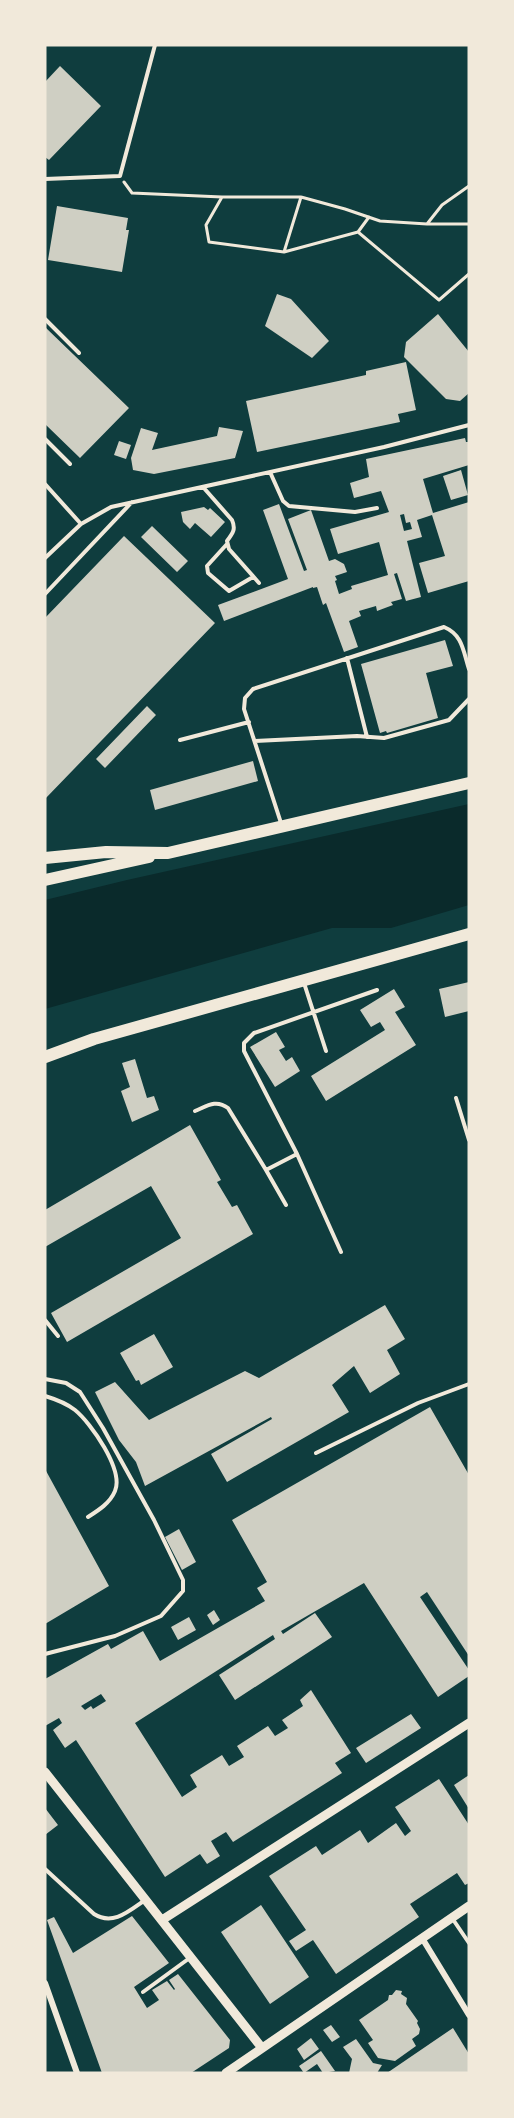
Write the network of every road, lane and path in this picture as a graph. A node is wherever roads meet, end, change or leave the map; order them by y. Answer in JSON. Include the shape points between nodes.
{"nodes":[{"id":1,"x":155,"y":45,"type":"edge"},
{"id":2,"x":120,"y":176,"type":"junction"},
{"id":3,"x":45,"y":179,"type":"edge"},
{"id":4,"x":469,"y":186,"type":"edge"},
{"id":5,"x":222,"y":197,"type":"junction"},
{"id":6,"x":301,"y":197,"type":"junction"},
{"id":7,"x":369,"y":218,"type":"junction"},
{"id":8,"x":427,"y":224,"type":"junction"},
{"id":9,"x":469,"y":224,"type":"edge"},
{"id":10,"x":358,"y":232,"type":"junction"},
{"id":11,"x":284,"y":252,"type":"junction"},
{"id":12,"x":469,"y":274,"type":"edge"},
{"id":13,"x":45,"y":319,"type":"edge"},
{"id":14,"x":79,"y":353,"type":"dead end"},
{"id":15,"x":469,"y":425,"type":"edge"},
{"id":16,"x":45,"y":439,"type":"edge"},
{"id":17,"x":70,"y":464,"type":"dead end"},
{"id":18,"x":270,"y":472,"type":"junction"},
{"id":19,"x":45,"y":484,"type":"edge"},
{"id":20,"x":202,"y":487,"type":"junction"},
{"id":21,"x":132,"y":502,"type":"junction"},
{"id":22,"x":377,"y":508,"type":"dead end"},
{"id":23,"x":81,"y":524,"type":"junction"},
{"id":24,"x":227,"y":544,"type":"junction"},
{"id":25,"x":45,"y":558,"type":"edge"},
{"id":26,"x":253,"y":577,"type":"junction"},
{"id":27,"x":259,"y":584,"type":"dead end"},
{"id":28,"x":45,"y":594,"type":"edge"},
{"id":29,"x":347,"y":658,"type":"junction"},
{"id":30,"x":469,"y":669,"type":"edge"},
{"id":31,"x":469,"y":699,"type":"edge"},
{"id":32,"x":249,"y":722,"type":"junction"},
{"id":33,"x":368,"y":736,"type":"junction"},
{"id":34,"x":180,"y":740,"type":"dead end"},
{"id":35,"x":255,"y":741,"type":"junction"},
{"id":36,"x":469,"y":783,"type":"edge"},
{"id":37,"x":282,"y":825,"type":"junction"},
{"id":38,"x":168,"y":853,"type":"junction"},
{"id":39,"x":45,"y":858,"type":"edge"},
{"id":40,"x":45,"y":880,"type":"edge"},
{"id":41,"x":469,"y":934,"type":"edge"},
{"id":42,"x":303,"y":981,"type":"junction"},
{"id":43,"x":376,"y":990,"type":"dead end"},
{"id":44,"x":313,"y":1011,"type":"junction"},
{"id":45,"x":326,"y":1051,"type":"dead end"},
{"id":46,"x":45,"y":1057,"type":"edge"},
{"id":47,"x":456,"y":1098,"type":"dead end"},
{"id":48,"x":195,"y":1111,"type":"dead end"},
{"id":49,"x":469,"y":1140,"type":"edge"},
{"id":50,"x":297,"y":1154,"type":"junction"},
{"id":51,"x":266,"y":1170,"type":"junction"},
{"id":52,"x":286,"y":1205,"type":"dead end"},
{"id":53,"x":341,"y":1252,"type":"dead end"},
{"id":54,"x":45,"y":1320,"type":"edge"},
{"id":55,"x":58,"y":1336,"type":"dead end"},
{"id":56,"x":45,"y":1379,"type":"edge"},
{"id":57,"x":469,"y":1384,"type":"edge"},
{"id":58,"x":46,"y":1397,"type":"edge"},
{"id":59,"x":316,"y":1453,"type":"dead end"},
{"id":60,"x":88,"y":1517,"type":"dead end"},
{"id":61,"x":45,"y":1654,"type":"edge"},
{"id":62,"x":469,"y":1723,"type":"edge"},
{"id":63,"x":45,"y":1772,"type":"edge"},
{"id":64,"x":45,"y":1869,"type":"edge"},
{"id":65,"x":145,"y":1899,"type":"junction"},
{"id":66,"x":469,"y":1906,"type":"edge"},
{"id":67,"x":452,"y":1918,"type":"junction"},
{"id":68,"x":162,"y":1920,"type":"junction"},
{"id":69,"x":422,"y":1938,"type":"junction"},
{"id":70,"x":469,"y":1943,"type":"edge"},
{"id":71,"x":191,"y":1957,"type":"junction"},
{"id":72,"x":45,"y":1983,"type":"edge"},
{"id":73,"x":143,"y":1992,"type":"dead end"},
{"id":74,"x":469,"y":2015,"type":"edge"},
{"id":75,"x":262,"y":2048,"type":"junction"},
{"id":76,"x":77,"y":2073,"type":"edge"},
{"id":77,"x":226,"y":2073,"type":"edge"}],
"edges":[{"from":1,"to":2,"type":"lane"},
{"from":2,"to":3,"type":"lane"},
{"from":2,"to":5,"type":"path","via":[[132,193]]},
{"from":4,"to":8,"type":"path","via":[[442,205]]},
{"from":5,"to":6,"type":"path"},
{"from":5,"to":11,"type":"path","via":[[206,225],[209,242]]},
{"from":6,"to":7,"type":"path"},
{"from":6,"to":11,"type":"path"},
{"from":7,"to":8,"type":"path"},
{"from":7,"to":10,"type":"path"},
{"from":8,"to":9,"type":"path"},
{"from":10,"to":11,"type":"path"},
{"from":10,"to":12,"type":"path","via":[[439,300]]},
{"from":13,"to":14,"type":"lane"},
{"from":15,"to":18,"type":"lane"},
{"from":16,"to":17,"type":"lane"},
{"from":18,"to":20,"type":"lane"},
{"from":18,"to":22,"type":"lane","via":[[289,506],[355,512]]},
{"from":19,"to":23,"type":"lane"},
{"from":20,"to":21,"type":"lane"},
{"from":20,"to":24,"type":"lane","via":[[232,520],[234,531]]},
{"from":21,"to":23,"type":"lane","via":[[111,507]]},
{"from":21,"to":28,"type":"lane"},
{"from":23,"to":25,"type":"lane"},
{"from":24,"to":26,"type":"lane"},
{"from":24,"to":26,"type":"lane","via":[[207,566],[208,573],[229,591]]},
{"from":26,"to":27,"type":"lane"},
{"from":29,"to":30,"type":"lane","via":[[444,627],[459,638]]},
{"from":29,"to":32,"type":"lane","via":[[253,688],[245,698]]},
{"from":29,"to":33,"type":"lane"},
{"from":31,"to":33,"type":"lane","via":[[449,720],[384,738]]},
{"from":32,"to":34,"type":"lane"},
{"from":32,"to":35,"type":"lane"},
{"from":33,"to":35,"type":"lane"},
{"from":35,"to":37,"type":"lane"},
{"from":36,"to":37,"type":"highway"},
{"from":37,"to":38,"type":"highway"},
{"from":38,"to":39,"type":"highway","via":[[106,852]]},
{"from":38,"to":40,"type":"highway"},
{"from":41,"to":42,"type":"highway"},
{"from":42,"to":44,"type":"lane"},
{"from":42,"to":46,"type":"highway","via":[[94,1039]]},
{"from":43,"to":44,"type":"lane"},
{"from":44,"to":45,"type":"lane"},
{"from":44,"to":50,"type":"lane","via":[[254,1033],[244,1043],[244,1051]]},
{"from":47,"to":49,"type":"lane"},
{"from":48,"to":51,"type":"lane","via":[[222,1103]]},
{"from":50,"to":51,"type":"lane"},
{"from":50,"to":53,"type":"lane"},
{"from":51,"to":52,"type":"lane"},
{"from":54,"to":55,"type":"lane"},
{"from":56,"to":61,"type":"lane","via":[[66,1383],[80,1392],[154,1520],[183,1580],[183,1591],[161,1616],[115,1636]]},
{"from":57,"to":59,"type":"lane","via":[[418,1403]]},
{"from":58,"to":60,"type":"lane","via":[[75,1410],[111,1459],[116,1490],[107,1503]]},
{"from":62,"to":68,"type":"street"},
{"from":63,"to":65,"type":"street"},
{"from":64,"to":65,"type":"lane","via":[[102,1919],[112,1920]]},
{"from":65,"to":68,"type":"street"},
{"from":66,"to":67,"type":"street"},
{"from":67,"to":69,"type":"street"},
{"from":67,"to":70,"type":"lane"},
{"from":68,"to":71,"type":"street"},
{"from":69,"to":74,"type":"street"},
{"from":69,"to":75,"type":"street"},
{"from":71,"to":73,"type":"lane"},
{"from":71,"to":75,"type":"street"},
{"from":72,"to":76,"type":"street"},
{"from":75,"to":77,"type":"street"}]}
